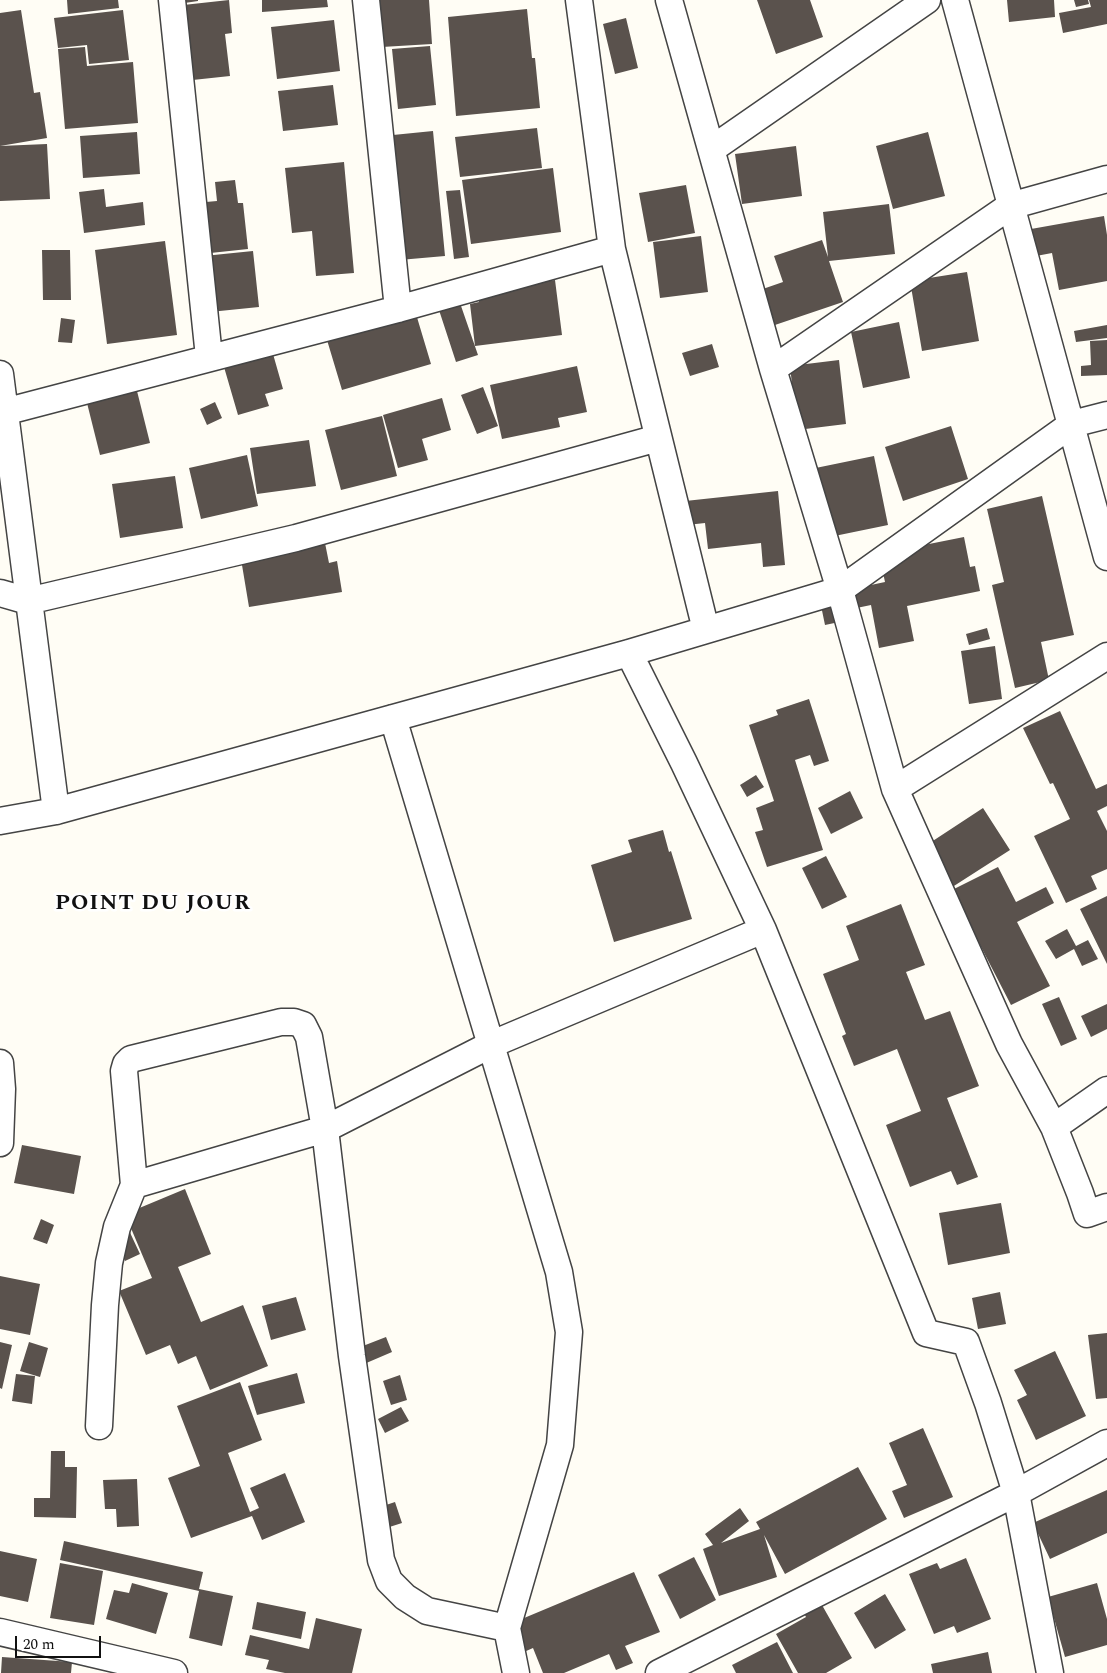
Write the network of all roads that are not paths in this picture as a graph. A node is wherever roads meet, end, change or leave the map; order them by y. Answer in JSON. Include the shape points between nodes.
{"nodes":[{"id":1,"x":172,"y":0,"type":"edge"},
{"id":2,"x":366,"y":0,"type":"edge"},
{"id":3,"x":579,"y":0,"type":"edge"},
{"id":4,"x":669,"y":0,"type":"edge"},
{"id":5,"x":927,"y":0,"type":"edge"},
{"id":6,"x":955,"y":0,"type":"edge"},
{"id":7,"x":712,"y":148,"type":"junction"},
{"id":8,"x":1107,"y":179,"type":"edge"},
{"id":9,"x":1010,"y":206,"type":"junction"},
{"id":10,"x":612,"y":249,"type":"junction"},
{"id":11,"x":398,"y":309,"type":"junction"},
{"id":12,"x":209,"y":358,"type":"junction"},
{"id":13,"x":773,"y":369,"type":"junction"},
{"id":14,"x":0,"y":374,"type":"edge"},
{"id":15,"x":4,"y":412,"type":"junction"},
{"id":16,"x":1107,"y":415,"type":"edge"},
{"id":17,"x":1072,"y":424,"type":"junction"},
{"id":18,"x":658,"y":438,"type":"junction"},
{"id":19,"x":1107,"y":557,"type":"edge"},
{"id":20,"x":840,"y":590,"type":"junction"},
{"id":21,"x":0,"y":593,"type":"edge"},
{"id":22,"x":28,"y":601,"type":"junction"},
{"id":23,"x":706,"y":630,"type":"junction"},
{"id":24,"x":629,"y":653,"type":"junction"},
{"id":25,"x":1107,"y":656,"type":"edge"},
{"id":26,"x":393,"y":718,"type":"junction"},
{"id":27,"x":895,"y":789,"type":"junction"},
{"id":28,"x":56,"y":811,"type":"junction"},
{"id":29,"x":0,"y":821,"type":"edge"},
{"id":30,"x":763,"y":930,"type":"junction"},
{"id":31,"x":490,"y":1045,"type":"junction"},
{"id":32,"x":0,"y":1063,"type":"edge"},
{"id":33,"x":1107,"y":1090,"type":"edge"},
{"id":34,"x":1054,"y":1127,"type":"junction"},
{"id":35,"x":325,"y":1129,"type":"junction"},
{"id":36,"x":0,"y":1143,"type":"edge"},
{"id":37,"x":134,"y":1185,"type":"junction"},
{"id":38,"x":1107,"y":1207,"type":"edge"},
{"id":39,"x":99,"y":1426,"type":"dead end"},
{"id":40,"x":1107,"y":1443,"type":"edge"},
{"id":41,"x":1016,"y":1493,"type":"junction"},
{"id":42,"x":507,"y":1628,"type":"junction"},
{"id":43,"x":0,"y":1632,"type":"edge"},
{"id":44,"x":174,"y":1673,"type":"edge"},
{"id":45,"x":516,"y":1673,"type":"edge"},
{"id":46,"x":659,"y":1673,"type":"edge"},
{"id":47,"x":1050,"y":1673,"type":"edge"}],
"edges":[{"from":1,"to":12,"type":"street"},
{"from":2,"to":11,"type":"street"},
{"from":3,"to":10,"type":"street"},
{"from":4,"to":7,"type":"street"},
{"from":5,"to":7,"type":"street"},
{"from":6,"to":9,"type":"street"},
{"from":7,"to":13,"type":"street"},
{"from":8,"to":9,"type":"street"},
{"from":9,"to":13,"type":"street"},
{"from":9,"to":17,"type":"street"},
{"from":10,"to":11,"type":"street"},
{"from":10,"to":18,"type":"street"},
{"from":11,"to":12,"type":"street"},
{"from":12,"to":15,"type":"street"},
{"from":13,"to":20,"type":"street"},
{"from":14,"to":15,"type":"street"},
{"from":15,"to":22,"type":"street"},
{"from":16,"to":17,"type":"street"},
{"from":17,"to":19,"type":"street"},
{"from":17,"to":20,"type":"street"},
{"from":18,"to":22,"type":"street","via":[[296,538]]},
{"from":18,"to":23,"type":"street"},
{"from":20,"to":23,"type":"street"},
{"from":20,"to":27,"type":"street"},
{"from":21,"to":22,"type":"street"},
{"from":22,"to":28,"type":"street"},
{"from":23,"to":24,"type":"street"},
{"from":24,"to":26,"type":"street"},
{"from":24,"to":30,"type":"street"},
{"from":25,"to":27,"type":"street"},
{"from":26,"to":28,"type":"street"},
{"from":26,"to":31,"type":"street"},
{"from":27,"to":34,"type":"street","via":[[1009,1044]]},
{"from":28,"to":29,"type":"street"},
{"from":30,"to":31,"type":"street"},
{"from":30,"to":41,"type":"street","via":[[926,1332],[966,1342]]},
{"from":31,"to":35,"type":"street"},
{"from":31,"to":42,"type":"street","via":[[559,1272],[568,1332],[560,1445]]},
{"from":32,"to":36,"type":"street"},
{"from":33,"to":34,"type":"street"},
{"from":34,"to":38,"type":"street","via":[[1086,1214]]},
{"from":35,"to":37,"type":"street"},
{"from":35,"to":37,"type":"street","via":[[309,1037],[303,1025],[281,1022],[131,1059],[124,1071]]},
{"from":35,"to":42,"type":"street","via":[[381,1560],[389,1581],[404,1597],[427,1611]]},
{"from":37,"to":39,"type":"street","via":[[117,1227],[109,1263]]},
{"from":40,"to":41,"type":"street"},
{"from":41,"to":46,"type":"street"},
{"from":41,"to":47,"type":"street"},
{"from":42,"to":45,"type":"street"},
{"from":43,"to":44,"type":"street"}]}
